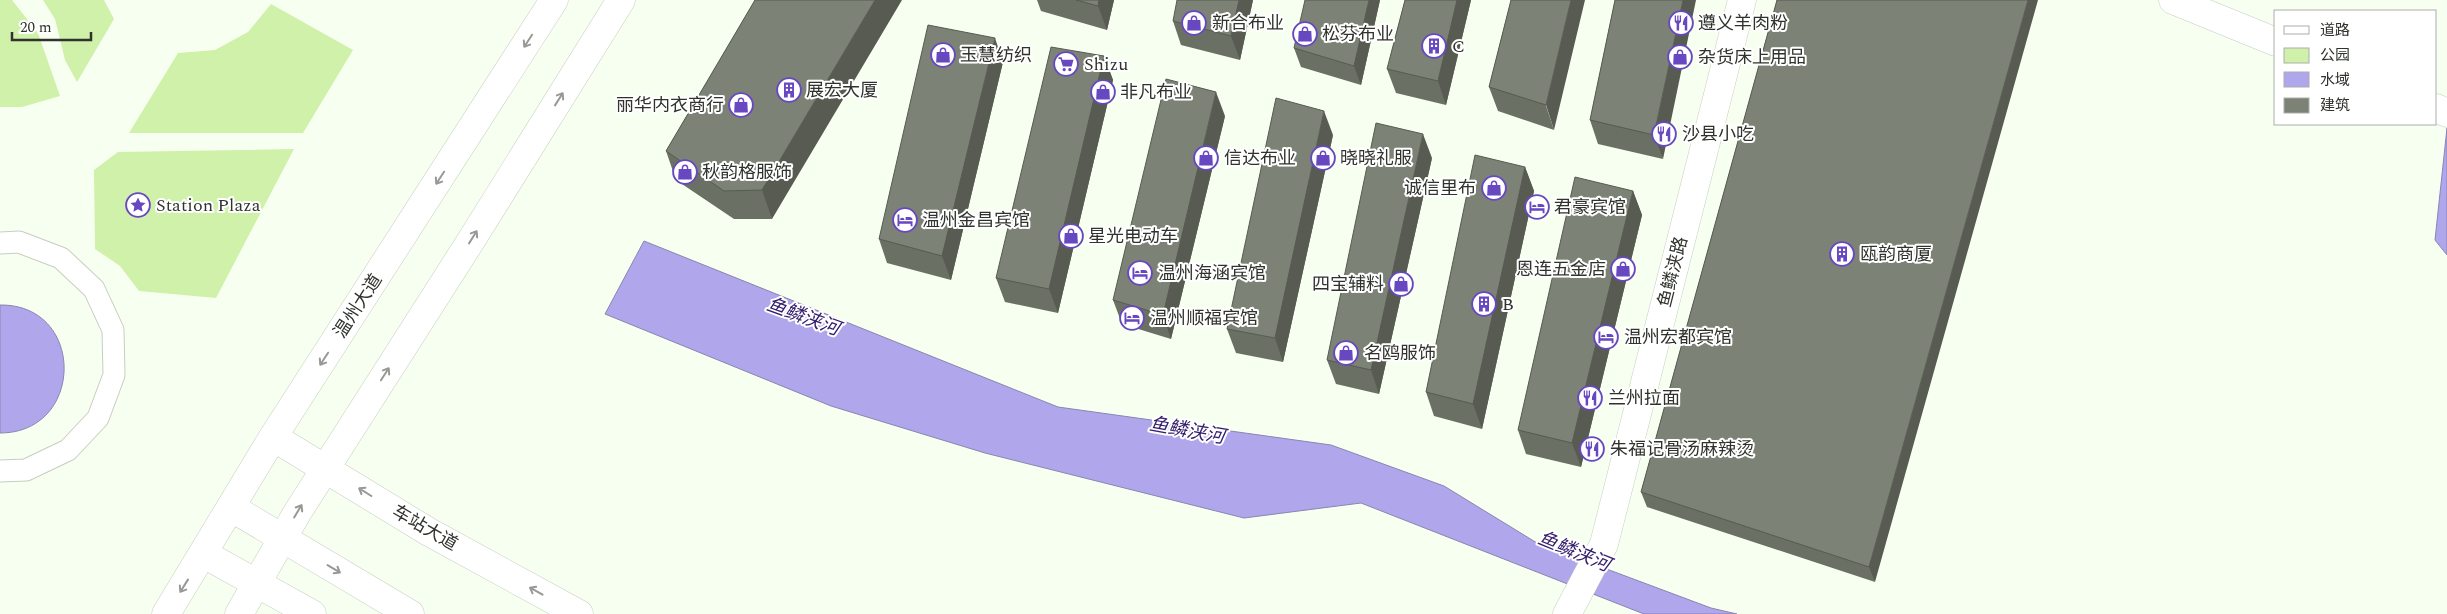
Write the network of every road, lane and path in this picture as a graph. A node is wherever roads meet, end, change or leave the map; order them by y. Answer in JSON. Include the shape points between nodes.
{"nodes":[{"id":1,"x":554,"y":0,"type":"edge"},
{"id":2,"x":620,"y":0,"type":"edge"},
{"id":3,"x":1742,"y":0,"type":"edge"},
{"id":4,"x":2173,"y":0,"type":"edge"},
{"id":5,"x":2274,"y":41,"type":"edge"},
{"id":6,"x":0,"y":243,"type":"edge"},
{"id":7,"x":274,"y":437,"type":"junction"},
{"id":8,"x":326,"y":468,"type":"junction"},
{"id":9,"x":0,"y":471,"type":"edge"},
{"id":10,"x":232,"y":508,"type":"junction"},
{"id":11,"x":284,"y":539,"type":"junction"},
{"id":12,"x":204,"y":554,"type":"junction"},
{"id":13,"x":257,"y":584,"type":"junction"},
{"id":14,"x":1571,"y":607,"type":"edge"},
{"id":15,"x":166,"y":614,"type":"edge"},
{"id":16,"x":239,"y":614,"type":"edge"},
{"id":17,"x":312,"y":614,"type":"edge"},
{"id":18,"x":410,"y":614,"type":"edge"},
{"id":19,"x":579,"y":614,"type":"edge"}],
"edges":[{"from":1,"to":7,"type":"main road","name":"温州大道","one_way":true},
{"from":8,"to":2,"type":"main road","one_way":true},
{"from":3,"to":14,"type":"main road","name":"鱼鳞浃路","via":[[1604,544]]},
{"from":4,"to":5,"type":"main road"},
{"from":6,"to":9,"type":"street","via":[[19,242],[61,258],[94,288],[113,330],[114,375],[98,418],[68,450],[26,470]]},
{"from":7,"to":8,"type":"main road","name":"车站大道"},
{"from":7,"to":10,"type":"main road","name":"温州大道"},
{"from":11,"to":8,"type":"main road","one_way":true},
{"from":19,"to":8,"type":"main road","name":"车站大道","one_way":true,"via":[[428,532]]},
{"from":10,"to":11,"type":"main road"},
{"from":10,"to":12,"type":"main road","name":"温州大道"},
{"from":11,"to":13,"type":"main road"},
{"from":11,"to":18,"type":"main road","one_way":true},
{"from":12,"to":13,"type":"main road"},
{"from":12,"to":15,"type":"main road","name":"温州大道","one_way":true},
{"from":13,"to":16,"type":"main road"},
{"from":13,"to":17,"type":"main road"}]}
